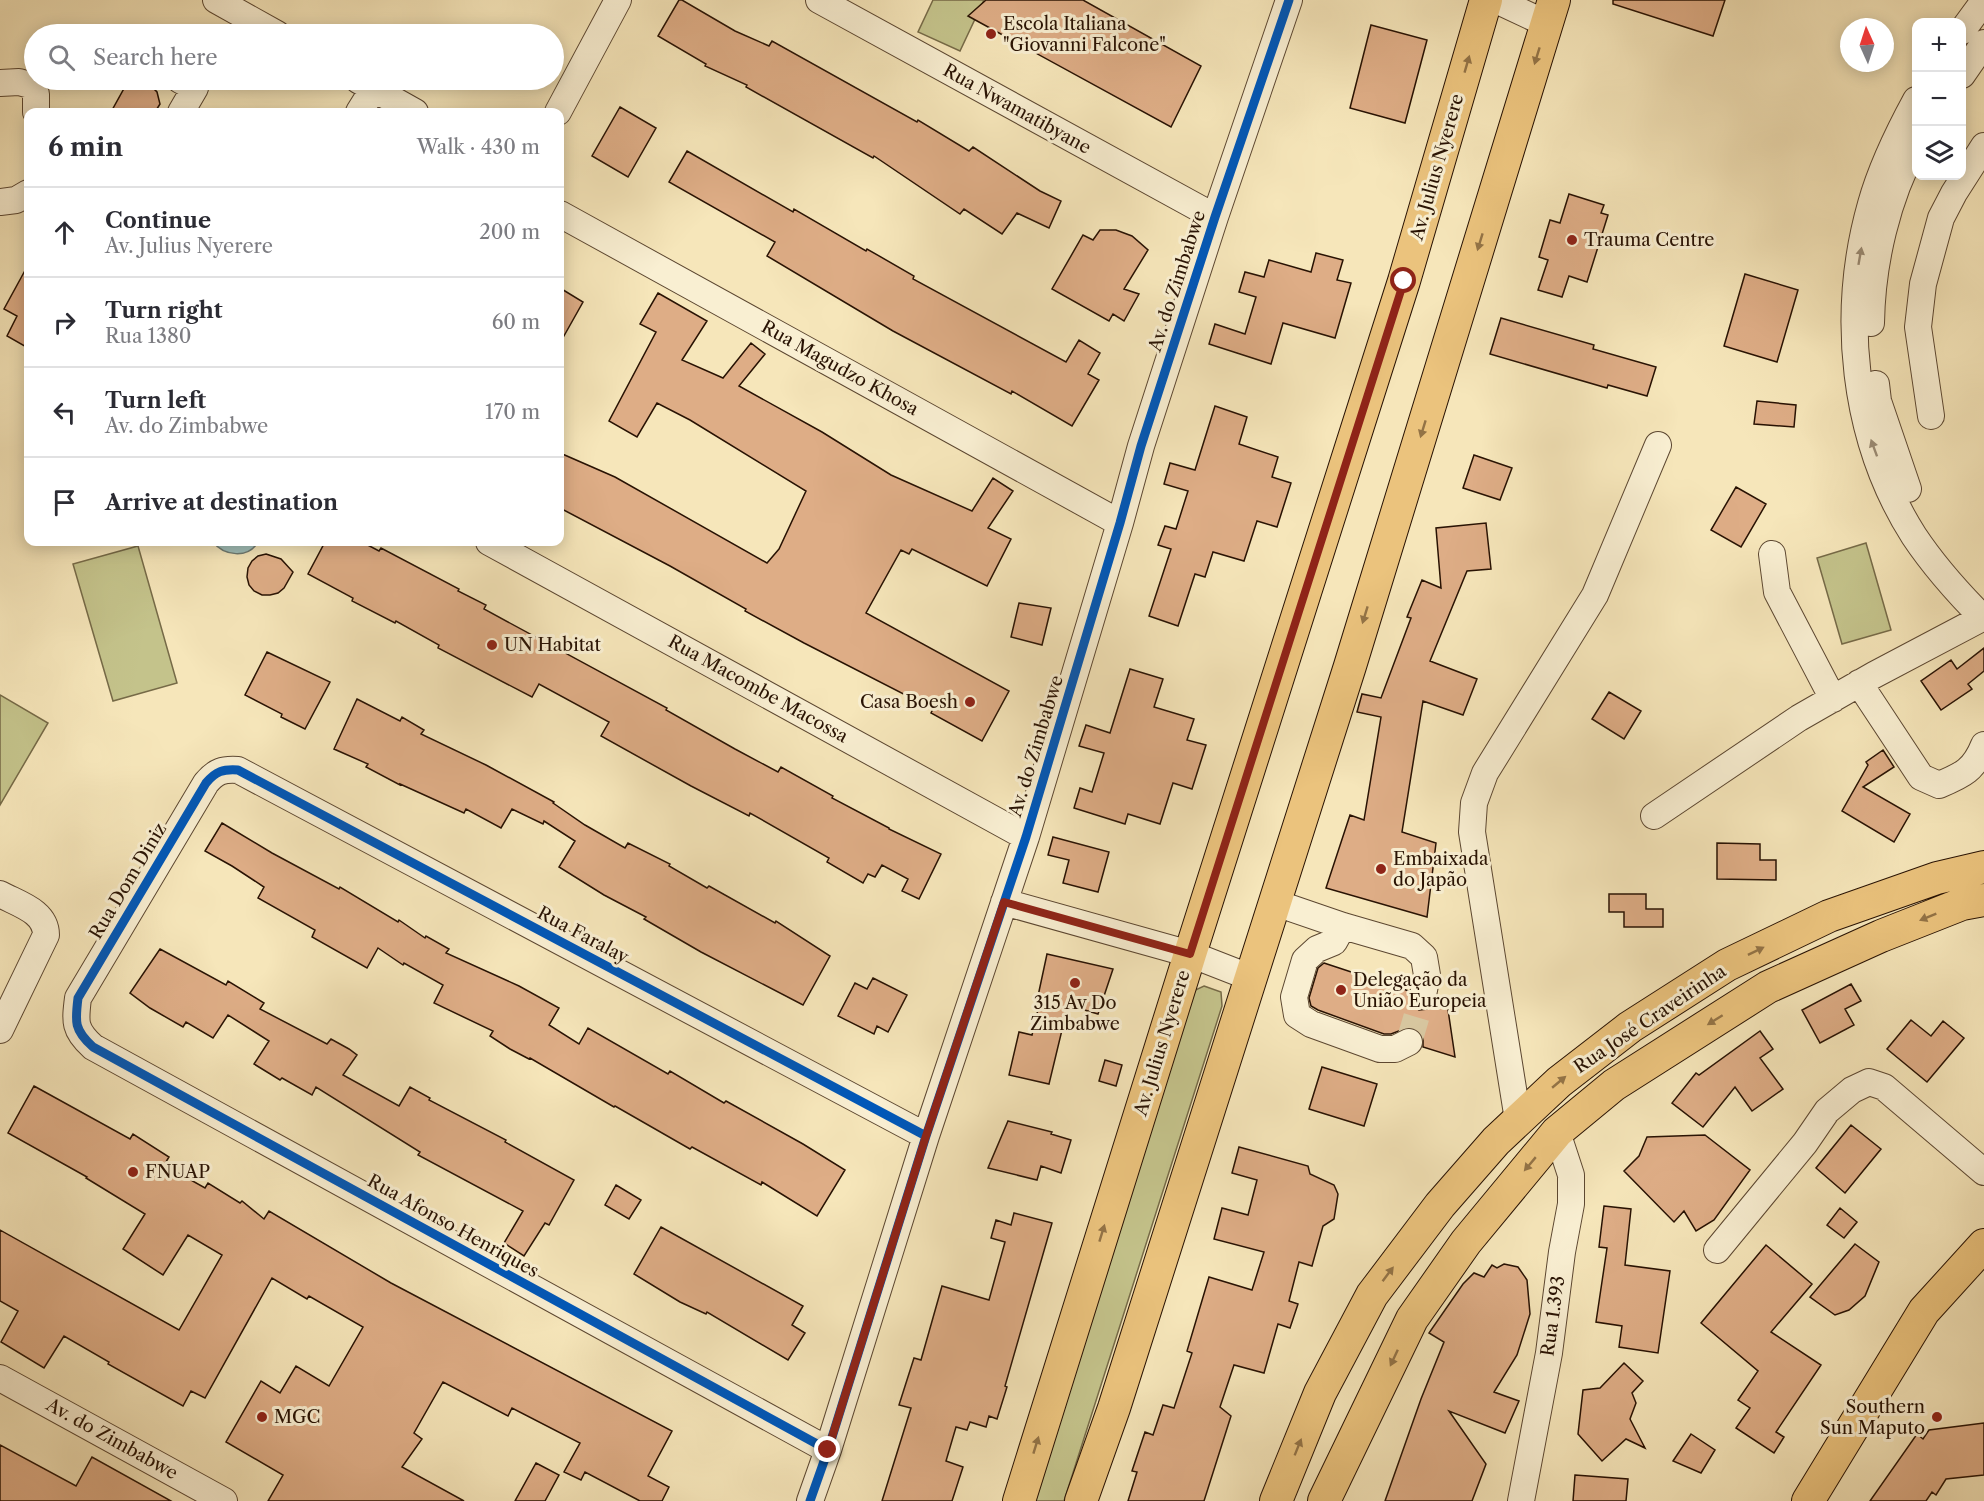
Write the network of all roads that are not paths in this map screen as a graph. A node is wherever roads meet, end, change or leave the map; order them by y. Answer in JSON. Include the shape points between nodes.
{"nodes":[{"id":1,"x":216,"y":0,"type":"edge"},
{"id":2,"x":618,"y":0,"type":"edge"},
{"id":3,"x":819,"y":0,"type":"edge"},
{"id":4,"x":1289,"y":0,"type":"edge"},
{"id":5,"x":1486,"y":0,"type":"edge"},
{"id":6,"x":1496,"y":0,"type":"edge"},
{"id":7,"x":1984,"y":1,"type":"edge"},
{"id":8,"x":1551,"y":12,"type":"edge"},
{"id":9,"x":259,"y":24,"type":"edge"},
{"id":10,"x":1966,"y":26,"type":"edge"},
{"id":11,"x":1984,"y":43,"type":"edge"},
{"id":12,"x":1968,"y":73,"type":"edge"},
{"id":13,"x":0,"y":83,"type":"edge"},
{"id":14,"x":24,"y":83,"type":"edge"},
{"id":15,"x":33,"y":90,"type":"edge"},
{"id":16,"x":194,"y":90,"type":"edge"},
{"id":17,"x":364,"y":90,"type":"edge"},
{"id":18,"x":376,"y":90,"type":"edge"},
{"id":19,"x":36,"y":108,"type":"edge"},
{"id":20,"x":183,"y":108,"type":"edge"},
{"id":21,"x":360,"y":108,"type":"edge"},
{"id":22,"x":408,"y":108,"type":"edge"},
{"id":23,"x":560,"y":108,"type":"edge"},
{"id":24,"x":1912,"y":110,"type":"edge"},
{"id":25,"x":1984,"y":146,"type":"edge"},
{"id":26,"x":1912,"y":154,"type":"edge"},
{"id":27,"x":24,"y":195,"type":"edge"},
{"id":28,"x":0,"y":202,"type":"edge"},
{"id":29,"x":564,"y":215,"type":"edge"},
{"id":30,"x":1215,"y":218,"type":"junction"},
{"id":31,"x":1931,"y":416,"type":"dead end"},
{"id":32,"x":1658,"y":446,"type":"dead end"},
{"id":33,"x":1120,"y":523,"type":"junction"},
{"id":34,"x":496,"y":546,"type":"edge"},
{"id":35,"x":1772,"y":554,"type":"dead end"},
{"id":36,"x":1984,"y":611,"type":"edge"},
{"id":37,"x":1859,"y":683,"type":"junction"},
{"id":38,"x":1833,"y":699,"type":"junction"},
{"id":39,"x":1984,"y":745,"type":"edge"},
{"id":40,"x":223,"y":769,"type":"joint"},
{"id":41,"x":1654,"y":816,"type":"dead end"},
{"id":42,"x":1026,"y":837,"type":"junction"},
{"id":43,"x":1984,"y":867,"type":"edge"},
{"id":44,"x":0,"y":894,"type":"edge"},
{"id":45,"x":1984,"y":900,"type":"edge"},
{"id":46,"x":1004,"y":902,"type":"junction"},
{"id":47,"x":1273,"y":902,"type":"junction"},
{"id":48,"x":1343,"y":926,"type":"junction"},
{"id":49,"x":1190,"y":954,"type":"junction"},
{"id":50,"x":1249,"y":976,"type":"junction"},
{"id":51,"x":1423,"y":995,"type":"tunnel mouth"},
{"id":52,"x":75,"y":1018,"type":"joint"},
{"id":53,"x":0,"y":1030,"type":"edge"},
{"id":54,"x":1409,"y":1042,"type":"dead end"},
{"id":55,"x":1518,"y":1120,"type":"junction"},
{"id":56,"x":1557,"y":1132,"type":"junction"},
{"id":57,"x":926,"y":1136,"type":"junction"},
{"id":58,"x":1984,"y":1172,"type":"edge"},
{"id":59,"x":1984,"y":1245,"type":"edge"},
{"id":60,"x":1717,"y":1250,"type":"dead end"},
{"id":61,"x":0,"y":1378,"type":"edge"},
{"id":62,"x":828,"y":1450,"type":"junction"},
{"id":63,"x":224,"y":1501,"type":"edge"},
{"id":64,"x":810,"y":1501,"type":"edge"},
{"id":65,"x":1019,"y":1501,"type":"edge"},
{"id":66,"x":1081,"y":1501,"type":"edge"},
{"id":67,"x":1276,"y":1501,"type":"edge"},
{"id":68,"x":1324,"y":1501,"type":"edge"},
{"id":69,"x":1521,"y":1501,"type":"edge"},
{"id":70,"x":1808,"y":1501,"type":"edge"}],
"edges":[{"from":1,"to":9,"type":"street"},
{"from":2,"to":23,"type":"street"},
{"from":3,"to":30,"type":"street","name":"Rua Nwamatibyane"},
{"from":4,"to":30,"type":"street","name":"Av. do Zimbabwe"},
{"from":49,"to":5,"type":"main road","name":"Av. Julius Nyerere","one_way":true,"via":[[1404,281]]},
{"from":6,"to":8,"type":"street"},
{"from":7,"to":10,"type":"street"},
{"from":8,"to":47,"type":"main road","one_way":true},
{"from":11,"to":12,"type":"street"},
{"from":13,"to":14,"type":"street"},
{"from":15,"to":19,"type":"street"},
{"from":16,"to":20,"type":"street"},
{"from":17,"to":21,"type":"street"},
{"from":18,"to":22,"type":"street"},
{"from":36,"to":24,"type":"street","one_way":true,"via":[[1951,584],[1914,535],[1889,489],[1862,404],[1855,352],[1854,294],[1860,254],[1871,203],[1889,154]]},
{"from":25,"to":31,"type":"street","via":[[1941,218],[1923,284],[1918,327]]},
{"from":26,"to":36,"type":"street","via":[[1890,208],[1872,297],[1871,353],[1877,392],[1906,485]]},
{"from":27,"to":28,"type":"street"},
{"from":29,"to":33,"type":"street","name":"Rua Magudzo Khosa"},
{"from":30,"to":33,"type":"street","name":"Av. do Zimbabwe"},
{"from":32,"to":55,"type":"street","via":[[1595,595],[1485,773],[1474,803],[1472,832]]},
{"from":33,"to":42,"type":"street","name":"Av. do Zimbabwe"},
{"from":34,"to":42,"type":"street","name":"Rua Macombe Macossa"},
{"from":35,"to":38,"type":"street","via":[[1777,592]]},
{"from":36,"to":37,"type":"street"},
{"from":37,"to":38,"type":"street"},
{"from":37,"to":39,"type":"street","via":[[1921,777],[1939,785],[1965,774]]},
{"from":38,"to":41,"type":"street"},
{"from":40,"to":52,"type":"street","name":"Rua Dom Diniz","via":[[206,783],[90,977],[78,998]]},
{"from":40,"to":57,"type":"street","name":"Rua Faralay","via":[[238,770]]},
{"from":42,"to":46,"type":"street","name":"Av. do Zimbabwe"},
{"from":55,"to":43,"type":"main road","name":"Rua José Craveirinha","one_way":true,"via":[[1558,1082],[1630,1027],[1727,965],[1829,916],[1937,878]]},
{"from":44,"to":53,"type":"street","via":[[38,914],[44,921],[46,935]]},
{"from":45,"to":56,"type":"main road","name":"Rua José Craveirinha","one_way":true,"via":[[1962,904],[1881,936],[1768,987],[1614,1085]]},
{"from":46,"to":49,"type":"street"},
{"from":46,"to":57,"type":"street","name":"Av. do Zimbabwe"},
{"from":47,"to":48,"type":"street"},
{"from":47,"to":50,"type":"main road"},
{"from":48,"to":51,"type":"street","via":[[1412,946],[1424,957],[1427,975]]},
{"from":48,"to":54,"type":"street","via":[[1334,942],[1317,949],[1305,960],[1294,997],[1297,1015],[1311,1024],[1380,1049]]},
{"from":49,"to":50,"type":"street"},
{"from":65,"to":49,"type":"main road","name":"Av. Julius Nyerere","one_way":true},
{"from":50,"to":66,"type":"main road","via":[[1114,1408]]},
{"from":52,"to":62,"type":"street","name":"Rua Afonso Henriques","via":[[80,1035],[93,1047]]},
{"from":67,"to":55,"type":"main road","name":"Rua José Craveirinha","one_way":true,"via":[[1320,1393],[1372,1296],[1440,1205]]},
{"from":56,"to":68,"type":"main road","name":"Rua José Craveirinha","one_way":true,"via":[[1466,1242],[1412,1319]]},
{"from":56,"to":69,"type":"street","name":"Rua 1.393","via":[[1571,1175],[1570,1204],[1549,1353]]},
{"from":57,"to":62,"type":"street","name":"Av. do Zimbabwe"},
{"from":58,"to":60,"type":"street","via":[[1884,1087],[1869,1082],[1827,1110]]},
{"from":59,"to":70,"type":"main road","via":[[1924,1311]]},
{"from":61,"to":63,"type":"street","name":"Av. do Zimbabwe"},
{"from":62,"to":64,"type":"street","name":"Av. do Zimbabwe"}]}
